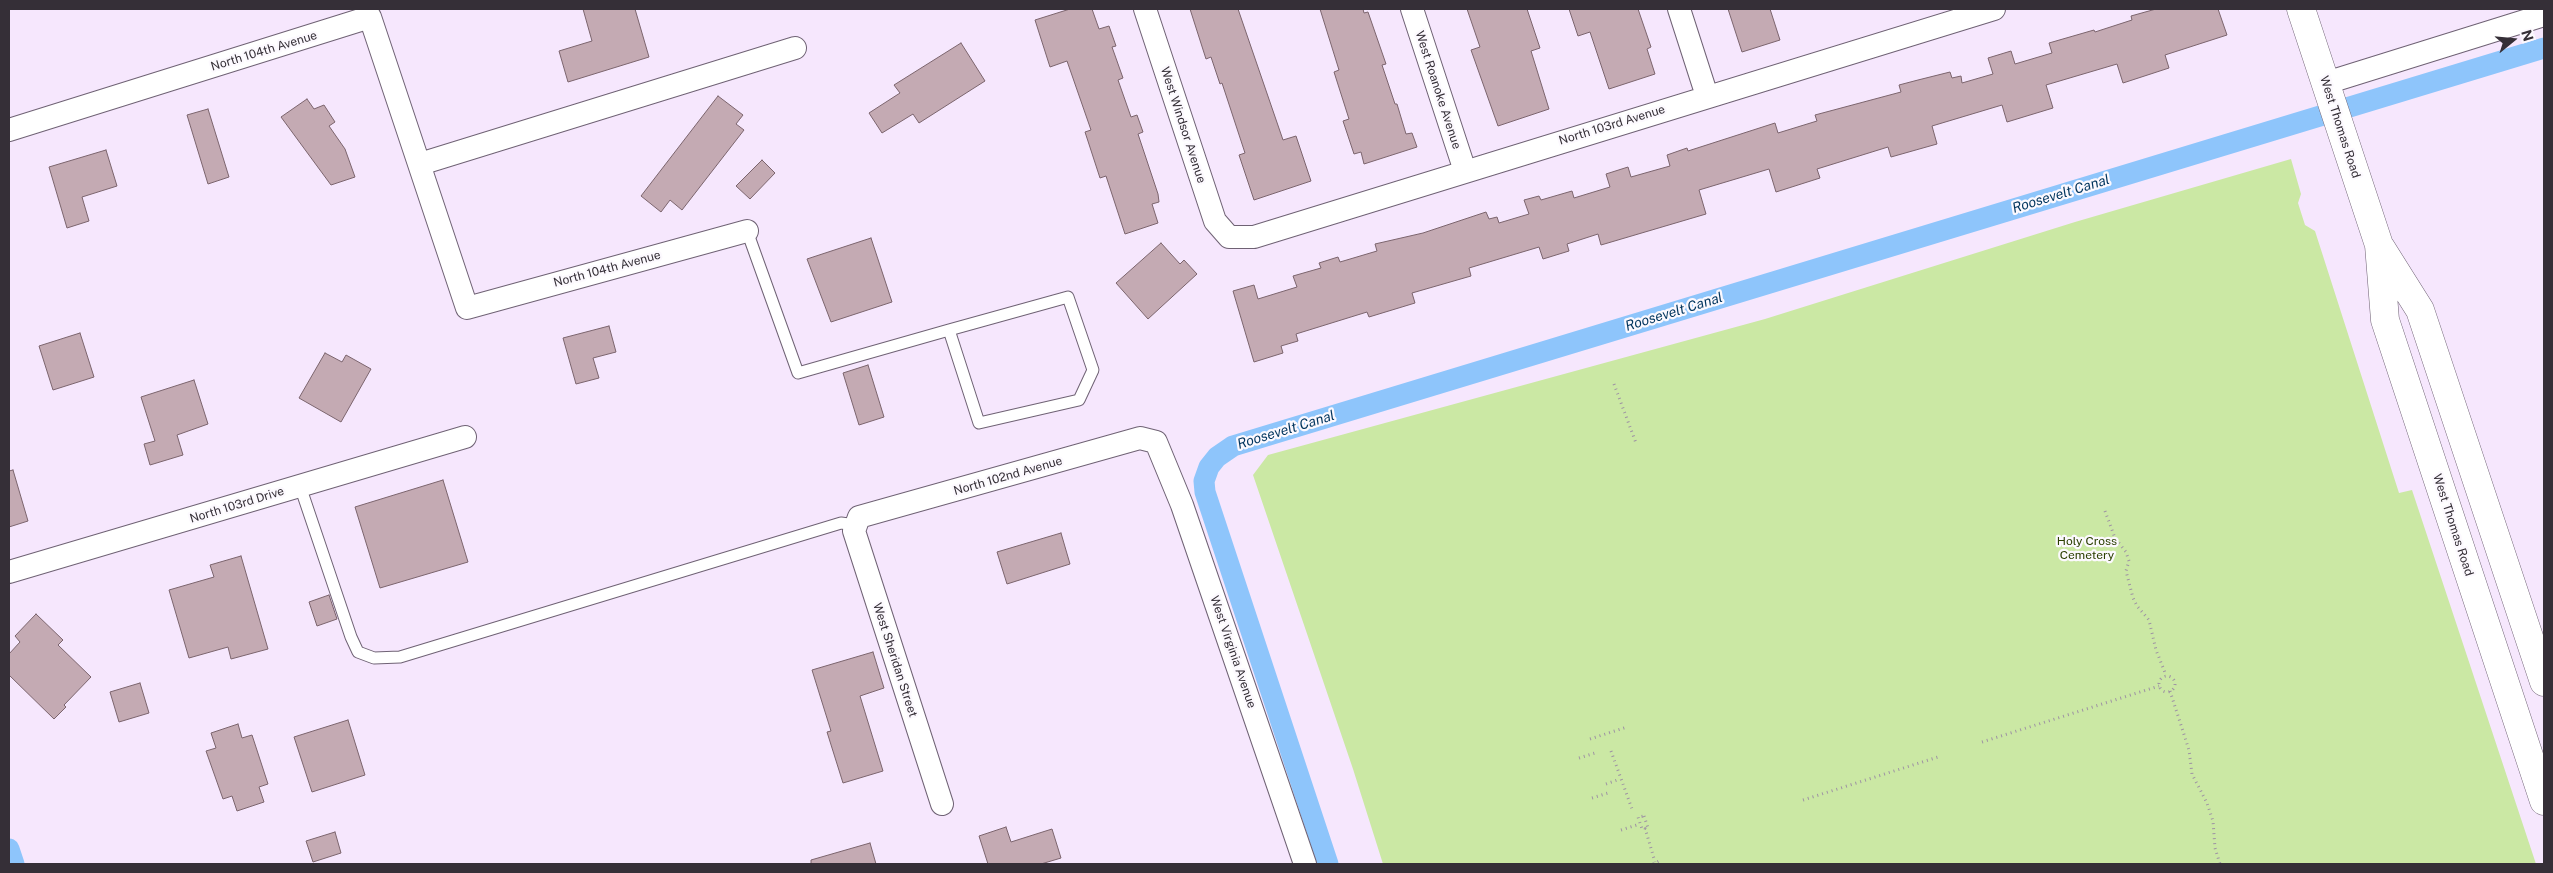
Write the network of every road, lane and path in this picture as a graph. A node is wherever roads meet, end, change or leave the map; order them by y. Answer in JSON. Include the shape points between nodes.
{"nodes":[{"id":1,"x":1145,"y":9,"type":"edge"},
{"id":2,"x":1412,"y":9,"type":"edge"},
{"id":3,"x":1679,"y":9,"type":"edge"},
{"id":4,"x":1994,"y":9,"type":"edge"},
{"id":5,"x":2301,"y":9,"type":"edge"},
{"id":6,"x":1951,"y":15,"type":"edge"},
{"id":7,"x":2544,"y":15,"type":"edge"},
{"id":8,"x":795,"y":48,"type":"dead end"},
{"id":9,"x":2326,"y":83,"type":"junction"},
{"id":10,"x":1707,"y":96,"type":"junction"},
{"id":11,"x":9,"y":130,"type":"edge"},
{"id":12,"x":420,"y":164,"type":"junction"},
{"id":13,"x":1465,"y":171,"type":"junction"},
{"id":14,"x":747,"y":230,"type":"joint"},
{"id":15,"x":1230,"y":236,"type":"joint"},
{"id":16,"x":2379,"y":245,"type":"junction"},
{"id":17,"x":949,"y":330,"type":"junction"},
{"id":18,"x":1614,"y":384,"type":"dead end"},
{"id":19,"x":465,"y":437,"type":"dead end"},
{"id":20,"x":1156,"y":442,"type":"joint"},
{"id":21,"x":1636,"y":443,"type":"dead end"},
{"id":22,"x":300,"y":486,"type":"junction"},
{"id":23,"x":2105,"y":511,"type":"dead end"},
{"id":24,"x":857,"y":521,"type":"junction"},
{"id":25,"x":9,"y":572,"type":"edge"},
{"id":26,"x":2166,"y":675,"type":"junction"},
{"id":27,"x":2544,"y":682,"type":"edge"},
{"id":28,"x":2159,"y":686,"type":"junction"},
{"id":29,"x":2170,"y":691,"type":"junction"},
{"id":30,"x":1627,"y":727,"type":"dead end"},
{"id":31,"x":1590,"y":739,"type":"dead end"},
{"id":32,"x":1982,"y":742,"type":"dead end"},
{"id":33,"x":1611,"y":751,"type":"dead end"},
{"id":34,"x":1595,"y":753,"type":"dead end"},
{"id":35,"x":1938,"y":757,"type":"dead end"},
{"id":36,"x":1579,"y":758,"type":"dead end"},
{"id":37,"x":1620,"y":779,"type":"junction"},
{"id":38,"x":1606,"y":784,"type":"dead end"},
{"id":39,"x":1608,"y":793,"type":"dead end"},
{"id":40,"x":1592,"y":798,"type":"dead end"},
{"id":41,"x":1803,"y":800,"type":"dead end"},
{"id":42,"x":2544,"y":801,"type":"edge"},
{"id":43,"x":942,"y":804,"type":"dead end"},
{"id":44,"x":1632,"y":809,"type":"dead end"},
{"id":45,"x":1640,"y":824,"type":"junction"},
{"id":46,"x":1645,"y":828,"type":"junction"},
{"id":47,"x":1621,"y":830,"type":"dead end"},
{"id":48,"x":1306,"y":864,"type":"edge"},
{"id":49,"x":1656,"y":864,"type":"edge"},
{"id":50,"x":2220,"y":864,"type":"edge"}],
"edges":[{"from":1,"to":15,"type":"street","name":"West Windsor Avenue","via":[[1215,221]]},
{"from":2,"to":13,"type":"street","name":"West Roanoke Avenue"},
{"from":3,"to":10,"type":"street"},
{"from":4,"to":6,"type":"street","name":"North 103rd Avenue"},
{"from":5,"to":9,"type":"main road","name":"West Thomas Road"},
{"from":6,"to":10,"type":"street","name":"North 103rd Avenue"},
{"from":7,"to":9,"type":"street"},
{"from":8,"to":12,"type":"street"},
{"from":9,"to":16,"type":"main road","name":"West Thomas Road"},
{"from":10,"to":13,"type":"street","name":"North 103rd Avenue"},
{"from":11,"to":12,"type":"street","name":"North 104th Avenue","via":[[370,17]]},
{"from":12,"to":14,"type":"street","name":"North 104th Avenue","via":[[467,308]]},
{"from":13,"to":15,"type":"street","name":"North 103rd Avenue","via":[[1254,237]]},
{"from":14,"to":17,"type":"lane","via":[[798,373]]},
{"from":16,"to":27,"type":"main road","name":"West Thomas Road","via":[[2420,310]]},
{"from":16,"to":42,"type":"main road","name":"West Thomas Road","via":[[2385,320]]},
{"from":17,"to":17,"type":"lane","via":[[1068,297],[1092,370],[1079,400],[979,423]]},
{"from":18,"to":21,"type":"path"},
{"from":19,"to":22,"type":"street","name":"North 103rd Drive"},
{"from":20,"to":24,"type":"street","name":"North 102nd Avenue","via":[[1140,438]]},
{"from":20,"to":48,"type":"street","name":"West Virginia Avenue","via":[[1182,505]]},
{"from":22,"to":24,"type":"lane","via":[[351,637],[358,652],[374,658],[400,657],[841,523]]},
{"from":22,"to":25,"type":"street","name":"North 103rd Drive"},
{"from":23,"to":26,"type":"path","via":[[2115,538],[2126,552],[2126,571],[2133,598],[2149,620]]},
{"from":24,"to":43,"type":"street","name":"West Sheridan Street","via":[[854,531]]},
{"from":26,"to":28,"type":"path"},
{"from":26,"to":29,"type":"path","via":[[2171,676],[2175,683]]},
{"from":28,"to":29,"type":"path"},
{"from":28,"to":32,"type":"path"},
{"from":29,"to":50,"type":"path","via":[[2190,750],[2192,774],[2213,822]]},
{"from":30,"to":31,"type":"path"},
{"from":33,"to":37,"type":"path"},
{"from":34,"to":36,"type":"path"},
{"from":35,"to":41,"type":"path"},
{"from":37,"to":38,"type":"path"},
{"from":37,"to":44,"type":"path"},
{"from":39,"to":40,"type":"path"},
{"from":45,"to":46,"type":"path","via":[[1642,829]]},
{"from":45,"to":46,"type":"path","via":[[1638,818],[1644,816],[1648,828]]},
{"from":45,"to":47,"type":"path"},
{"from":46,"to":49,"type":"path"}]}
